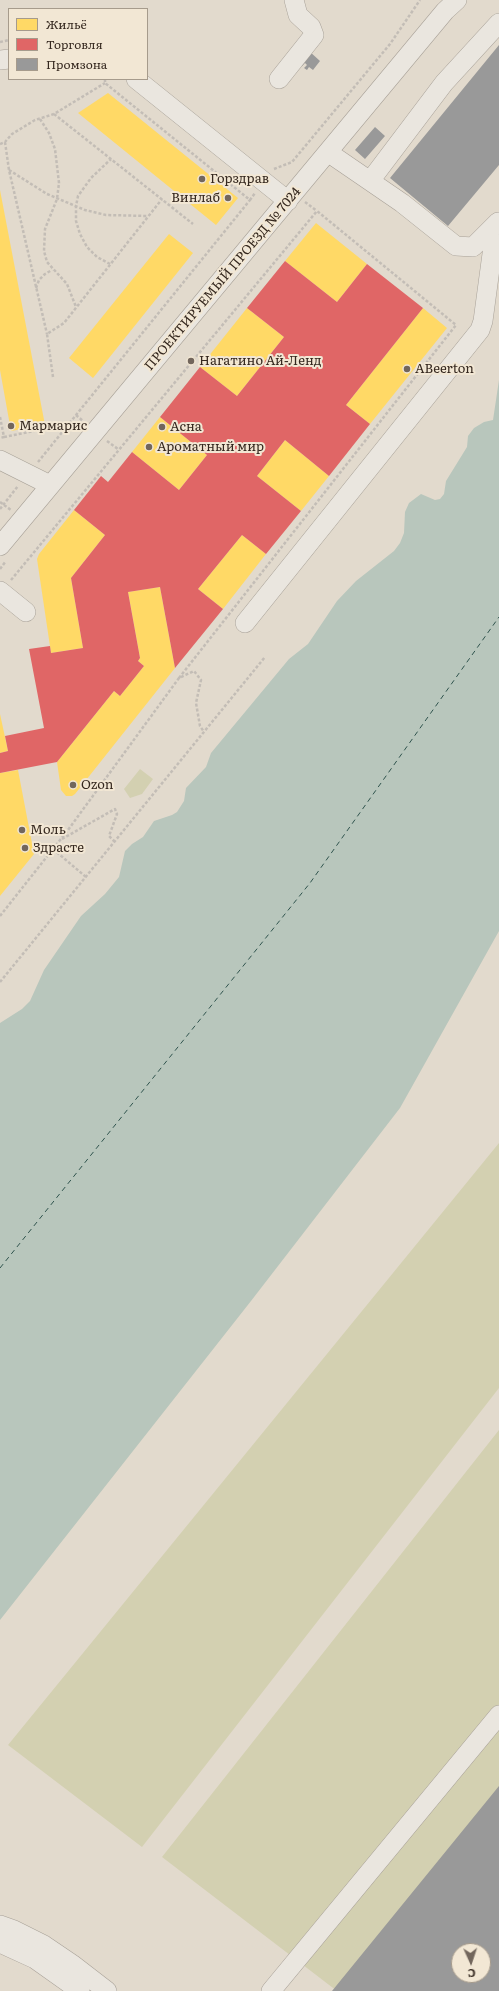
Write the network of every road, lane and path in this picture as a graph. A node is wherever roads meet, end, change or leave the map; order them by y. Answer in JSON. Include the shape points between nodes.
{"nodes":[{"id":1,"x":294,"y":0,"type":"edge"},
{"id":2,"x":420,"y":0,"type":"edge"},
{"id":3,"x":450,"y":4,"type":"edge"},
{"id":4,"x":499,"y":23,"type":"edge"},
{"id":5,"x":279,"y":79,"type":"dead end"},
{"id":6,"x":137,"y":80,"type":"edge"},
{"id":7,"x":105,"y":81,"type":"edge"},
{"id":8,"x":54,"y":114,"type":"junction"},
{"id":9,"x":40,"y":119,"type":"junction"},
{"id":10,"x":5,"y":142,"type":"junction"},
{"id":11,"x":0,"y":144,"type":"edge"},
{"id":12,"x":329,"y":153,"type":"junction"},
{"id":13,"x":111,"y":159,"type":"junction"},
{"id":14,"x":9,"y":170,"type":"junction"},
{"id":15,"x":263,"y":181,"type":"junction"},
{"id":16,"x":370,"y":181,"type":"junction"},
{"id":17,"x":57,"y":199,"type":"junction"},
{"id":18,"x":162,"y":199,"type":"junction"},
{"id":19,"x":250,"y":200,"type":"junction"},
{"id":20,"x":288,"y":201,"type":"junction"},
{"id":21,"x":76,"y":206,"type":"junction"},
{"id":22,"x":148,"y":216,"type":"junction"},
{"id":23,"x":498,"y":223,"type":"edge"},
{"id":24,"x":193,"y":224,"type":"dead end"},
{"id":25,"x":110,"y":264,"type":"junction"},
{"id":26,"x":52,"y":270,"type":"junction"},
{"id":27,"x":36,"y":288,"type":"junction"},
{"id":28,"x":76,"y":308,"type":"junction"},
{"id":29,"x":47,"y":334,"type":"junction"},
{"id":30,"x":53,"y":377,"type":"dead end"},
{"id":31,"x":0,"y":417,"type":"edge"},
{"id":32,"x":70,"y":424,"type":"junction"},
{"id":33,"x":4,"y":437,"type":"junction"},
{"id":34,"x":0,"y":438,"type":"edge"},
{"id":35,"x":0,"y":460,"type":"edge"},
{"id":36,"x":29,"y":473,"type":"junction"},
{"id":37,"x":50,"y":485,"type":"junction"},
{"id":38,"x":0,"y":502,"type":"edge"},
{"id":39,"x":4,"y":504,"type":"junction"},
{"id":40,"x":0,"y":509,"type":"edge"},
{"id":41,"x":0,"y":546,"type":"edge"},
{"id":42,"x":1,"y":592,"type":"edge"},
{"id":43,"x":26,"y":612,"type":"dead end"},
{"id":44,"x":245,"y":623,"type":"dead end"},
{"id":45,"x":265,"y":657,"type":"dead end"},
{"id":46,"x":179,"y":678,"type":"junction"},
{"id":47,"x":204,"y":732,"type":"junction"},
{"id":48,"x":60,"y":840,"type":"junction"},
{"id":49,"x":115,"y":842,"type":"junction"},
{"id":50,"x":53,"y":849,"type":"junction"},
{"id":51,"x":86,"y":877,"type":"junction"},
{"id":52,"x":0,"y":916,"type":"edge"},
{"id":53,"x":0,"y":982,"type":"edge"},
{"id":54,"x":499,"y":1715,"type":"edge"},
{"id":55,"x":0,"y":1926,"type":"edge"},
{"id":56,"x":0,"y":1943,"type":"edge"},
{"id":57,"x":80,"y":1991,"type":"edge"},
{"id":58,"x":107,"y":1991,"type":"edge"},
{"id":59,"x":271,"y":1991,"type":"edge"}],
"edges":[{"from":1,"to":5,"type":"street","via":[[298,15],[311,27],[314,35]]},
{"from":2,"to":15,"type":"path","via":[[390,44],[292,162],[278,166]]},
{"from":3,"to":12,"type":"street","name":"ПРОЕКТИРУЕМЫЙ ПРОЕЗД № 7024"},
{"from":4,"to":16,"type":"street","via":[[444,83]]},
{"from":6,"to":15,"type":"street"},
{"from":7,"to":8,"type":"path"},
{"from":7,"to":19,"type":"path"},
{"from":8,"to":9,"type":"path"},
{"from":8,"to":13,"type":"path"},
{"from":9,"to":10,"type":"path","via":[[12,134]]},
{"from":9,"to":17,"type":"path","via":[[49,133],[56,155],[59,182]]},
{"from":10,"to":11,"type":"path"},
{"from":10,"to":14,"type":"path"},
{"from":12,"to":16,"type":"street"},
{"from":12,"to":20,"type":"street","name":"ПРОЕКТИРУЕМЫЙ ПРОЕЗД № 7024"},
{"from":13,"to":18,"type":"path"},
{"from":13,"to":21,"type":"path","via":[[78,196]]},
{"from":14,"to":17,"type":"path"},
{"from":14,"to":27,"type":"path"},
{"from":15,"to":19,"type":"path"},
{"from":15,"to":20,"type":"street"},
{"from":16,"to":23,"type":"street","via":[[456,246],[473,247]]},
{"from":17,"to":21,"type":"path"},
{"from":17,"to":26,"type":"path","via":[[45,229],[44,240],[44,251]]},
{"from":18,"to":22,"type":"path"},
{"from":18,"to":24,"type":"path"},
{"from":19,"to":32,"type":"path"},
{"from":20,"to":37,"type":"street","name":"ПРОЕКТИРУЕМЫЙ ПРОЕЗД № 7024"},
{"from":21,"to":22,"type":"path","via":[[106,215]]},
{"from":21,"to":25,"type":"path","via":[[76,221],[87,247],[97,257]]},
{"from":22,"to":25,"type":"path"},
{"from":23,"to":44,"type":"street","via":[[480,330]]},
{"from":25,"to":28,"type":"path"},
{"from":26,"to":27,"type":"path","via":[[39,280]]},
{"from":26,"to":28,"type":"path","via":[[67,284]]},
{"from":27,"to":29,"type":"path"},
{"from":28,"to":29,"type":"path","via":[[64,323]]},
{"from":29,"to":30,"type":"path"},
{"from":31,"to":33,"type":"path"},
{"from":32,"to":33,"type":"path"},
{"from":32,"to":36,"type":"path"},
{"from":33,"to":34,"type":"path"},
{"from":35,"to":36,"type":"street"},
{"from":36,"to":37,"type":"street"},
{"from":36,"to":39,"type":"path"},
{"from":37,"to":41,"type":"street","name":"ПРОЕКТИРУЕМЫЙ ПРОЕЗД № 7024"},
{"from":38,"to":39,"type":"path"},
{"from":39,"to":40,"type":"path"},
{"from":42,"to":43,"type":"street"},
{"from":42,"to":46,"type":"path","via":[[317,211],[456,324]]},
{"from":45,"to":47,"type":"path"},
{"from":46,"to":47,"type":"path","via":[[194,671],[201,680],[196,703],[200,726]]},
{"from":46,"to":48,"type":"path"},
{"from":47,"to":49,"type":"path"},
{"from":48,"to":49,"type":"path","via":[[115,809],[117,814],[109,836]]},
{"from":48,"to":50,"type":"path"},
{"from":49,"to":51,"type":"path"},
{"from":50,"to":51,"type":"path"},
{"from":50,"to":52,"type":"path"},
{"from":51,"to":53,"type":"path"},
{"from":54,"to":59,"type":"street"},
{"from":55,"to":58,"type":"street","via":[[44,1945]]},
{"from":56,"to":57,"type":"street","via":[[36,1959]]}]}
